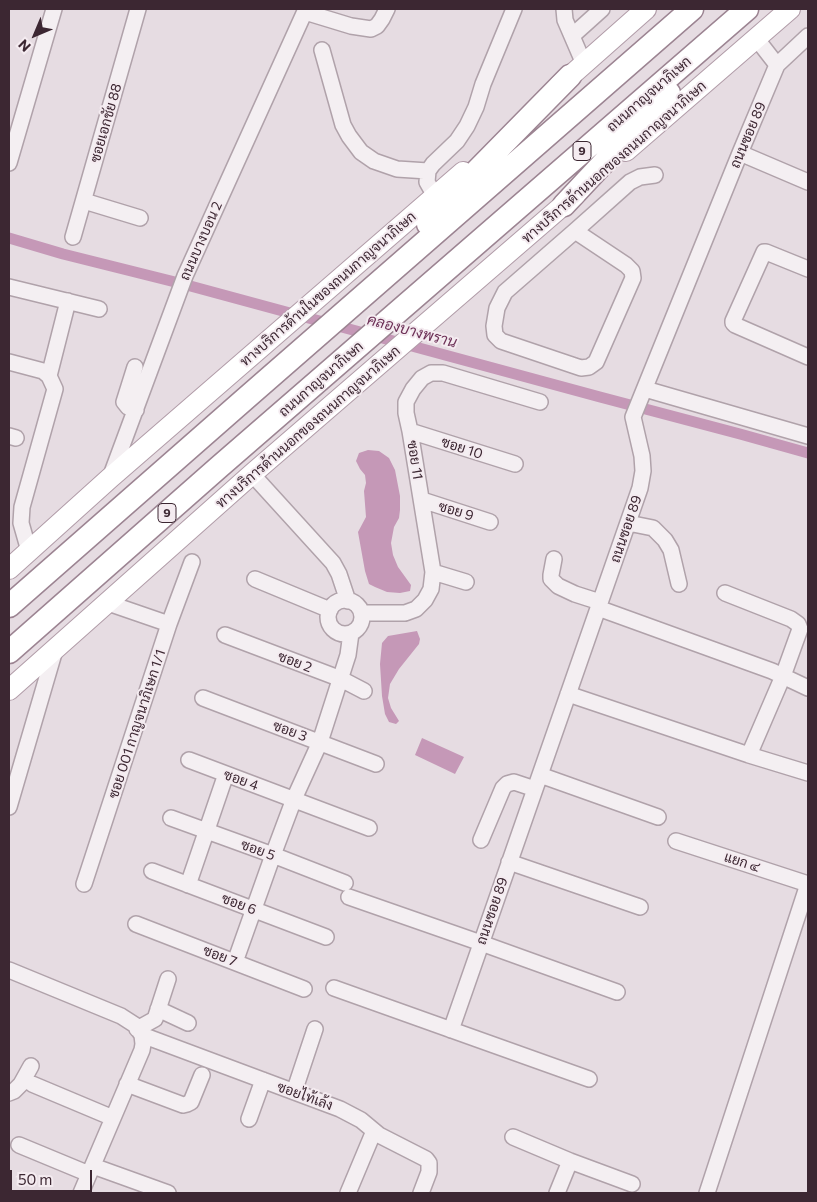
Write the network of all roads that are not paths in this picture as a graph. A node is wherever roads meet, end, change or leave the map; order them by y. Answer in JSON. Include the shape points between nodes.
{"nodes":[{"id":1,"x":54,"y":9,"type":"edge"},
{"id":2,"x":138,"y":9,"type":"edge"},
{"id":3,"x":386,"y":9,"type":"edge"},
{"id":4,"x":514,"y":9,"type":"edge"},
{"id":5,"x":564,"y":9,"type":"edge"},
{"id":6,"x":602,"y":9,"type":"edge"},
{"id":7,"x":692,"y":9,"type":"edge"},
{"id":8,"x":748,"y":9,"type":"edge"},
{"id":9,"x":790,"y":9,"type":"edge"},
{"id":10,"x":305,"y":10,"type":"edge"},
{"id":11,"x":637,"y":11,"type":"edge"},
{"id":12,"x":572,"y":36,"type":"junction"},
{"id":13,"x":808,"y":36,"type":"edge"},
{"id":14,"x":756,"y":38,"type":"junction"},
{"id":15,"x":322,"y":50,"type":"dead end"},
{"id":16,"x":778,"y":65,"type":"junction"},
{"id":17,"x":577,"y":70,"type":"junction"},
{"id":18,"x":16,"y":111,"type":"edge"},
{"id":19,"x":740,"y":153,"type":"junction"},
{"id":20,"x":9,"y":163,"type":"edge"},
{"id":21,"x":428,"y":172,"type":"junction"},
{"id":22,"x":655,"y":175,"type":"dead end"},
{"id":23,"x":808,"y":182,"type":"edge"},
{"id":24,"x":435,"y":196,"type":"junction"},
{"id":25,"x":84,"y":201,"type":"junction"},
{"id":26,"x":566,"y":202,"type":"junction"},
{"id":27,"x":140,"y":218,"type":"dead end"},
{"id":28,"x":580,"y":226,"type":"junction"},
{"id":29,"x":73,"y":237,"type":"dead end"},
{"id":30,"x":808,"y":269,"type":"edge"},
{"id":31,"x":375,"y":286,"type":"junction"},
{"id":32,"x":9,"y":288,"type":"edge"},
{"id":33,"x":68,"y":301,"type":"junction"},
{"id":34,"x":99,"y":309,"type":"dead end"},
{"id":35,"x":808,"y":356,"type":"edge"},
{"id":36,"x":9,"y":362,"type":"edge"},
{"id":37,"x":135,"y":367,"type":"dead end"},
{"id":38,"x":49,"y":376,"type":"junction"},
{"id":39,"x":644,"y":391,"type":"junction"},
{"id":40,"x":540,"y":402,"type":"dead end"},
{"id":41,"x":136,"y":410,"type":"junction"},
{"id":42,"x":410,"y":431,"type":"junction"},
{"id":43,"x":808,"y":436,"type":"edge"},
{"id":44,"x":515,"y":464,"type":"dead end"},
{"id":45,"x":249,"y":477,"type":"junction"},
{"id":46,"x":110,"y":478,"type":"junction"},
{"id":47,"x":422,"y":500,"type":"junction"},
{"id":48,"x":490,"y":522,"type":"dead end"},
{"id":49,"x":628,"y":523,"type":"junction"},
{"id":50,"x":29,"y":551,"type":"junction"},
{"id":51,"x":554,"y":558,"type":"dead end"},
{"id":52,"x":192,"y":562,"type":"dead end"},
{"id":53,"x":9,"y":568,"type":"edge"},
{"id":54,"x":433,"y":572,"type":"junction"},
{"id":55,"x":255,"y":579,"type":"dead end"},
{"id":56,"x":466,"y":582,"type":"dead end"},
{"id":57,"x":679,"y":584,"type":"dead end"},
{"id":58,"x":725,"y":593,"type":"dead end"},
{"id":59,"x":108,"y":603,"type":"junction"},
{"id":60,"x":339,"y":604,"type":"junction"},
{"id":61,"x":599,"y":605,"type":"junction"},
{"id":62,"x":9,"y":606,"type":"edge"},
{"id":63,"x":362,"y":614,"type":"junction"},
{"id":64,"x":169,"y":624,"type":"junction"},
{"id":65,"x":351,"y":634,"type":"junction"},
{"id":66,"x":225,"y":635,"type":"dead end"},
{"id":67,"x":55,"y":650,"type":"junction"},
{"id":68,"x":9,"y":652,"type":"edge"},
{"id":69,"x":783,"y":676,"type":"junction"},
{"id":70,"x":341,"y":679,"type":"junction"},
{"id":71,"x":808,"y":688,"type":"edge"},
{"id":72,"x":9,"y":690,"type":"edge"},
{"id":73,"x":364,"y":691,"type":"dead end"},
{"id":74,"x":568,"y":694,"type":"junction"},
{"id":75,"x":203,"y":698,"type":"dead end"},
{"id":76,"x":320,"y":742,"type":"junction"},
{"id":77,"x":750,"y":755,"type":"junction"},
{"id":78,"x":189,"y":760,"type":"dead end"},
{"id":79,"x":376,"y":764,"type":"dead end"},
{"id":80,"x":808,"y":773,"type":"edge"},
{"id":81,"x":226,"y":774,"type":"junction"},
{"id":82,"x":12,"y":781,"type":"edge"},
{"id":83,"x":537,"y":782,"type":"junction"},
{"id":84,"x":294,"y":799,"type":"junction"},
{"id":85,"x":9,"y":807,"type":"edge"},
{"id":86,"x":658,"y":817,"type":"dead end"},
{"id":87,"x":171,"y":818,"type":"dead end"},
{"id":88,"x":369,"y":828,"type":"dead end"},
{"id":89,"x":207,"y":832,"type":"junction"},
{"id":90,"x":481,"y":840,"type":"dead end"},
{"id":91,"x":676,"y":841,"type":"dead end"},
{"id":92,"x":272,"y":855,"type":"junction"},
{"id":93,"x":509,"y":862,"type":"junction"},
{"id":94,"x":152,"y":871,"type":"dead end"},
{"id":95,"x":84,"y":884,"type":"dead end"},
{"id":96,"x":808,"y":884,"type":"edge"},
{"id":97,"x":188,"y":885,"type":"junction"},
{"id":98,"x":640,"y":907,"type":"dead end"},
{"id":99,"x":253,"y":909,"type":"junction"},
{"id":100,"x":136,"y":924,"type":"dead end"},
{"id":101,"x":326,"y":937,"type":"dead end"},
{"id":102,"x":481,"y":942,"type":"junction"},
{"id":103,"x":235,"y":962,"type":"junction"},
{"id":104,"x":9,"y":970,"type":"edge"},
{"id":105,"x":168,"y":980,"type":"dead end"},
{"id":106,"x":334,"y":988,"type":"dead end"},
{"id":107,"x":304,"y":989,"type":"dead end"},
{"id":108,"x":617,"y":992,"type":"dead end"},
{"id":109,"x":158,"y":1009,"type":"junction"},
{"id":110,"x":188,"y":1024,"type":"dead end"},
{"id":111,"x":315,"y":1029,"type":"dead end"},
{"id":112,"x":451,"y":1030,"type":"junction"},
{"id":113,"x":140,"y":1032,"type":"junction"},
{"id":114,"x":31,"y":1066,"type":"dead end"},
{"id":115,"x":202,"y":1076,"type":"dead end"},
{"id":116,"x":589,"y":1079,"type":"dead end"},
{"id":117,"x":263,"y":1080,"type":"junction"},
{"id":118,"x":32,"y":1084,"type":"dead end"},
{"id":119,"x":127,"y":1084,"type":"junction"},
{"id":120,"x":294,"y":1092,"type":"junction"},
{"id":121,"x":9,"y":1093,"type":"edge"},
{"id":122,"x":113,"y":1118,"type":"junction"},
{"id":123,"x":249,"y":1119,"type":"dead end"},
{"id":124,"x":374,"y":1131,"type":"junction"},
{"id":125,"x":513,"y":1137,"type":"dead end"},
{"id":126,"x":19,"y":1145,"type":"dead end"},
{"id":127,"x":570,"y":1161,"type":"junction"},
{"id":128,"x":91,"y":1170,"type":"junction"},
{"id":129,"x":632,"y":1184,"type":"dead end"},
{"id":130,"x":81,"y":1193,"type":"edge"},
{"id":131,"x":168,"y":1193,"type":"edge"},
{"id":132,"x":348,"y":1193,"type":"edge"},
{"id":133,"x":421,"y":1193,"type":"edge"},
{"id":134,"x":557,"y":1193,"type":"edge"},
{"id":135,"x":707,"y":1193,"type":"edge"}],
"edges":[{"from":1,"to":18,"type":"street"},
{"from":2,"to":25,"type":"street","name":"ซอยเอกชัย 88"},
{"from":3,"to":10,"type":"street","via":[[377,26],[371,29],[351,26]]},
{"from":4,"to":21,"type":"street","via":[[467,126]]},
{"from":5,"to":12,"type":"street"},
{"from":6,"to":12,"type":"street"},
{"from":7,"to":31,"type":"highway"},
{"from":8,"to":26,"type":"highway"},
{"from":8,"to":68,"type":"highway","name":"ถนนกาญจนาภิเษก","number":"9"},
{"from":9,"to":14,"type":"main road","name":"ทางบริการด้านนอกของถนนกาญจนาภิเษก"},
{"from":10,"to":41,"type":"street","name":"ถนนบางบอน 2","via":[[185,276]]},
{"from":11,"to":17,"type":"main road","name":"ทางบริการด้านในของถนนกาญจนาภิเษก"},
{"from":12,"to":17,"type":"street"},
{"from":13,"to":16,"type":"street"},
{"from":14,"to":16,"type":"street"},
{"from":14,"to":26,"type":"main road","name":"ทางบริการด้านนอกของถนนกาญจนาภิเษก"},
{"from":15,"to":21,"type":"street","via":[[343,125],[361,152],[397,169]]},
{"from":16,"to":19,"type":"street","name":"ถนนซอย 89"},
{"from":17,"to":24,"type":"main road","name":"ทางบริการด้านในของถนนกาญจนาภิเษก"},
{"from":17,"to":31,"type":"highway","via":[[452,196]]},
{"from":18,"to":20,"type":"street"},
{"from":19,"to":23,"type":"street"},
{"from":19,"to":39,"type":"street","name":"ถนนซอย 89"},
{"from":21,"to":24,"type":"street","via":[[427,182]]},
{"from":22,"to":28,"type":"street","via":[[630,182]]},
{"from":24,"to":46,"type":"main road","name":"ทางบริการด้านในของถนนกาญจนาภิเษก"},
{"from":25,"to":27,"type":"street"},
{"from":25,"to":29,"type":"street","name":"ซอยเอกชัย 88"},
{"from":26,"to":28,"type":"street"},
{"from":26,"to":45,"type":"main road","name":"ทางบริการด้านนอกของถนนกาญจนาภิเษก"},
{"from":28,"to":28,"type":"street","via":[[626,265],[633,278],[596,362],[589,368],[501,341],[495,335],[494,326],[497,308],[505,292]]},
{"from":30,"to":35,"type":"street","via":[[764,252],[733,321],[735,325]]},
{"from":31,"to":62,"type":"highway"},
{"from":32,"to":33,"type":"street"},
{"from":33,"to":34,"type":"street"},
{"from":33,"to":38,"type":"street"},
{"from":36,"to":38,"type":"street","via":[[43,371]]},
{"from":37,"to":41,"type":"street","via":[[124,402]]},
{"from":38,"to":50,"type":"street","via":[[55,389],[22,507],[21,523]]},
{"from":39,"to":43,"type":"street"},
{"from":39,"to":49,"type":"street","name":"ถนนซอย 89","via":[[633,417],[644,471]]},
{"from":40,"to":42,"type":"street","name":"ซอย 11","via":[[443,373],[431,373],[422,378],[406,402]]},
{"from":41,"to":46,"type":"street","name":"ถนนบางบอน 2"},
{"from":42,"to":44,"type":"street","name":"ซอย 10"},
{"from":42,"to":47,"type":"street","name":"ซอย 11"},
{"from":45,"to":59,"type":"main road","name":"ทางบริการด้านนอกของถนนกาญจนาภิเษก"},
{"from":45,"to":60,"type":"street","via":[[333,563],[339,574]]},
{"from":46,"to":50,"type":"main road","name":"ทางบริการด้านในของถนนกาญจนาภิเษก"},
{"from":47,"to":48,"type":"street","name":"ซอย 9"},
{"from":47,"to":54,"type":"street","name":"ซอย 11"},
{"from":49,"to":57,"type":"street","via":[[653,528],[665,540],[671,550]]},
{"from":49,"to":61,"type":"street","name":"ถนนซอย 89"},
{"from":50,"to":53,"type":"main road","name":"ทางบริการด้านในของถนนกาญจนาภิเษก"},
{"from":51,"to":61,"type":"street","via":[[551,579],[558,586]]},
{"from":52,"to":64,"type":"street","name":"ซอย 001 กาญจนาภิเษก 1/1"},
{"from":54,"to":56,"type":"street"},
{"from":54,"to":63,"type":"street","name":"ซอย 11","via":[[431,589],[416,608],[405,613]]},
{"from":55,"to":60,"type":"street"},
{"from":58,"to":69,"type":"street","via":[[791,618],[798,624],[800,629]]},
{"from":59,"to":64,"type":"street"},
{"from":59,"to":67,"type":"main road","name":"ทางบริการด้านนอกของถนนกาญจนาภิเษก"},
{"from":60,"to":63,"type":"street","via":[[357,605]]},
{"from":60,"to":65,"type":"street","via":[[328,615],[328,621],[340,634]]},
{"from":61,"to":69,"type":"street"},
{"from":61,"to":74,"type":"street","name":"ถนนซอย 89"},
{"from":63,"to":65,"type":"street","via":[[361,623]]},
{"from":64,"to":95,"type":"street","name":"ซอย 001 กาญจนาภิเษก 1/1"},
{"from":65,"to":70,"type":"street"},
{"from":66,"to":70,"type":"street","name":"ซอย 2"},
{"from":67,"to":72,"type":"main road","name":"ทางบริการด้านนอกของถนนกาญจนาภิเษก"},
{"from":67,"to":82,"type":"street"},
{"from":69,"to":71,"type":"street"},
{"from":69,"to":77,"type":"street"},
{"from":70,"to":73,"type":"street","name":"ซอย 2"},
{"from":70,"to":76,"type":"street"},
{"from":74,"to":77,"type":"street"},
{"from":74,"to":83,"type":"street","name":"ถนนซอย 89"},
{"from":75,"to":76,"type":"street","name":"ซอย 3"},
{"from":76,"to":79,"type":"street","name":"ซอย 3"},
{"from":76,"to":84,"type":"street"},
{"from":77,"to":80,"type":"street"},
{"from":78,"to":81,"type":"street","name":"ซอย 4"},
{"from":81,"to":84,"type":"street","name":"ซอย 4"},
{"from":81,"to":89,"type":"street"},
{"from":82,"to":85,"type":"street"},
{"from":83,"to":86,"type":"street"},
{"from":83,"to":90,"type":"street","via":[[514,782],[503,788]]},
{"from":83,"to":93,"type":"street","name":"ถนนซอย 89"},
{"from":84,"to":88,"type":"street","name":"ซอย 4"},
{"from":84,"to":92,"type":"street"},
{"from":87,"to":89,"type":"street","name":"ซอย 5"},
{"from":89,"to":92,"type":"street","name":"ซอย 5"},
{"from":89,"to":97,"type":"street"},
{"from":91,"to":96,"type":"street","name":"แยก ๔"},
{"from":92,"to":99,"type":"street"},
{"from":92,"to":102,"type":"street","name":"ซอย 5","via":[[347,890]]},
{"from":93,"to":98,"type":"street"},
{"from":93,"to":102,"type":"street","name":"ถนนซอย 89"},
{"from":94,"to":97,"type":"street","name":"ซอย 6"},
{"from":96,"to":135,"type":"street"},
{"from":97,"to":99,"type":"street","name":"ซอย 6"},
{"from":99,"to":101,"type":"street","name":"ซอย 6"},
{"from":99,"to":103,"type":"street"},
{"from":100,"to":103,"type":"street","name":"ซอย 7"},
{"from":102,"to":108,"type":"street","name":"ซอย 5"},
{"from":102,"to":112,"type":"street","name":"ถนนซอย 89"},
{"from":103,"to":107,"type":"street","name":"ซอย 7"},
{"from":104,"to":113,"type":"street","name":"ซอยไท้เล้ง","via":[[121,1016]]},
{"from":105,"to":109,"type":"street"},
{"from":106,"to":112,"type":"street"},
{"from":109,"to":110,"type":"street"},
{"from":109,"to":113,"type":"street","via":[[153,1021]]},
{"from":111,"to":120,"type":"street"},
{"from":112,"to":116,"type":"street"},
{"from":113,"to":117,"type":"street","name":"ซอยไท้เล้ง"},
{"from":113,"to":119,"type":"street","via":[[142,1050]]},
{"from":114,"to":121,"type":"street","via":[[21,1084]]},
{"from":115,"to":119,"type":"street","via":[[191,1102],[183,1105]]},
{"from":117,"to":120,"type":"street","name":"ซอยไท้เล้ง"},
{"from":117,"to":123,"type":"street"},
{"from":118,"to":122,"type":"street"},
{"from":119,"to":122,"type":"street"},
{"from":120,"to":124,"type":"street","name":"ซอยไท้เล้ง","via":[[340,1109]]},
{"from":122,"to":128,"type":"street"},
{"from":124,"to":132,"type":"street"},
{"from":124,"to":133,"type":"street","name":"ซอยไท้เล้ง","via":[[430,1163]]},
{"from":125,"to":127,"type":"street"},
{"from":126,"to":128,"type":"street"},
{"from":127,"to":129,"type":"street"},
{"from":127,"to":134,"type":"street"},
{"from":128,"to":130,"type":"street"},
{"from":128,"to":131,"type":"street"}]}
